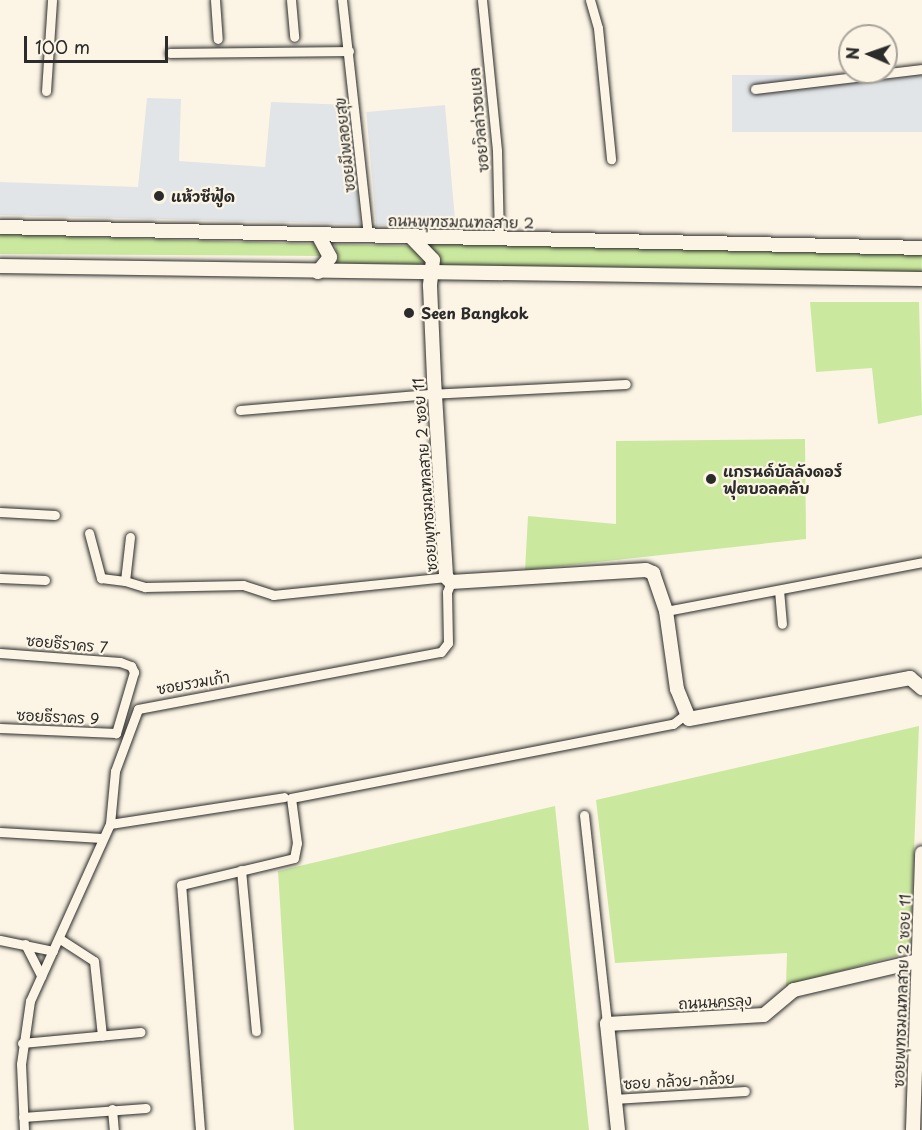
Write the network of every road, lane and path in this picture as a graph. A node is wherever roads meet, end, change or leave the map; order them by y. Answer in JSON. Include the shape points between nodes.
{"nodes":[{"id":1,"x":52,"y":0,"type":"edge"},
{"id":2,"x":215,"y":0,"type":"edge"},
{"id":3,"x":291,"y":0,"type":"edge"},
{"id":4,"x":342,"y":0,"type":"edge"},
{"id":5,"x":482,"y":0,"type":"edge"},
{"id":6,"x":590,"y":0,"type":"edge"},
{"id":7,"x":294,"y":38,"type":"dead end"},
{"id":8,"x":218,"y":39,"type":"dead end"},
{"id":9,"x":349,"y":51,"type":"junction"},
{"id":10,"x":170,"y":53,"type":"dead end"},
{"id":11,"x":922,"y":69,"type":"edge"},
{"id":12,"x":755,"y":89,"type":"dead end"},
{"id":13,"x":46,"y":91,"type":"dead end"},
{"id":14,"x":611,"y":159,"type":"dead end"},
{"id":15,"x":0,"y":227,"type":"edge"},
{"id":16,"x":319,"y":236,"type":"junction"},
{"id":17,"x":368,"y":236,"type":"junction"},
{"id":18,"x":410,"y":236,"type":"junction"},
{"id":19,"x":499,"y":238,"type":"junction"},
{"id":20,"x":922,"y":248,"type":"edge"},
{"id":21,"x":0,"y":266,"type":"edge"},
{"id":22,"x":318,"y":272,"type":"junction"},
{"id":23,"x":430,"y":272,"type":"junction"},
{"id":24,"x":922,"y":279,"type":"edge"},
{"id":25,"x":626,"y":384,"type":"dead end"},
{"id":26,"x":435,"y":394,"type":"junction"},
{"id":27,"x":240,"y":410,"type":"dead end"},
{"id":28,"x":0,"y":512,"type":"edge"},
{"id":29,"x":55,"y":515,"type":"dead end"},
{"id":30,"x":89,"y":533,"type":"dead end"},
{"id":31,"x":130,"y":537,"type":"dead end"},
{"id":32,"x":922,"y":562,"type":"edge"},
{"id":33,"x":0,"y":578,"type":"edge"},
{"id":34,"x":45,"y":580,"type":"dead end"},
{"id":35,"x":448,"y":580,"type":"junction"},
{"id":36,"x":125,"y":581,"type":"junction"},
{"id":37,"x":779,"y":590,"type":"junction"},
{"id":38,"x":666,"y":611,"type":"junction"},
{"id":39,"x":782,"y":624,"type":"dead end"},
{"id":40,"x":0,"y":653,"type":"edge"},
{"id":41,"x":131,"y":666,"type":"joint"},
{"id":42,"x":916,"y":676,"type":"edge"},
{"id":43,"x":922,"y":688,"type":"edge"},
{"id":44,"x":686,"y":714,"type":"junction"},
{"id":45,"x":0,"y":728,"type":"edge"},
{"id":46,"x":284,"y":797,"type":"dead end"},
{"id":47,"x":584,"y":815,"type":"dead end"},
{"id":48,"x":110,"y":824,"type":"junction"},
{"id":49,"x":0,"y":832,"type":"edge"},
{"id":50,"x":102,"y":838,"type":"junction"},
{"id":51,"x":922,"y":853,"type":"edge"},
{"id":52,"x":241,"y":870,"type":"junction"},
{"id":53,"x":60,"y":939,"type":"junction"},
{"id":54,"x":0,"y":940,"type":"edge"},
{"id":55,"x":25,"y":944,"type":"junction"},
{"id":56,"x":53,"y":951,"type":"junction"},
{"id":57,"x":920,"y":952,"type":"edge"},
{"id":58,"x":41,"y":976,"type":"junction"},
{"id":59,"x":607,"y":1024,"type":"junction"},
{"id":60,"x":256,"y":1031,"type":"dead end"},
{"id":61,"x":141,"y":1032,"type":"dead end"},
{"id":62,"x":102,"y":1036,"type":"junction"},
{"id":63,"x":22,"y":1043,"type":"junction"},
{"id":64,"x":745,"y":1091,"type":"dead end"},
{"id":65,"x":614,"y":1099,"type":"junction"},
{"id":66,"x":146,"y":1107,"type":"dead end"},
{"id":67,"x":112,"y":1109,"type":"junction"},
{"id":68,"x":23,"y":1117,"type":"junction"},
{"id":69,"x":24,"y":1130,"type":"edge"},
{"id":70,"x":114,"y":1130,"type":"edge"},
{"id":71,"x":200,"y":1130,"type":"edge"},
{"id":72,"x":618,"y":1130,"type":"edge"},
{"id":73,"x":913,"y":1130,"type":"edge"}],
"edges":[{"from":1,"to":13,"type":"street"},
{"from":2,"to":8,"type":"street"},
{"from":3,"to":7,"type":"street"},
{"from":4,"to":9,"type":"street","name":"ซอยมีพลอยสุข"},
{"from":5,"to":19,"type":"street","name":"ซอยวิลล่ารอแยล","via":[[497,151]]},
{"from":6,"to":14,"type":"street","via":[[598,28]]},
{"from":9,"to":10,"type":"street"},
{"from":9,"to":17,"type":"street","name":"ซอยมีพลอยสุข"},
{"from":11,"to":12,"type":"street"},
{"from":15,"to":16,"type":"main road","name":"ถนนพุทธมณฑลสาย 2"},
{"from":16,"to":17,"type":"main road","name":"ถนนพุทธมณฑลสาย 2"},
{"from":16,"to":22,"type":"main road","via":[[330,257]]},
{"from":17,"to":18,"type":"main road","name":"ถนนพุทธมณฑลสาย 2"},
{"from":18,"to":19,"type":"main road","name":"ถนนพุทธมณฑลสาย 2"},
{"from":18,"to":23,"type":"main road","name":"ซอยพุทธมณฑลสาย 2 ซอย 11","via":[[433,260]]},
{"from":19,"to":20,"type":"main road","name":"ถนนพุทธมณฑลสาย 2"},
{"from":21,"to":22,"type":"main road"},
{"from":22,"to":23,"type":"main road"},
{"from":23,"to":24,"type":"main road"},
{"from":23,"to":26,"type":"main road","name":"ซอยพุทธมณฑลสาย 2 ซอย 11"},
{"from":25,"to":26,"type":"street"},
{"from":26,"to":27,"type":"street"},
{"from":26,"to":35,"type":"main road","name":"ซอยพุทธมณฑลสาย 2 ซอย 11"},
{"from":28,"to":29,"type":"street"},
{"from":30,"to":36,"type":"street","via":[[101,578]]},
{"from":31,"to":36,"type":"street"},
{"from":32,"to":37,"type":"street"},
{"from":33,"to":34,"type":"street"},
{"from":35,"to":36,"type":"street","via":[[273,595],[243,585],[165,588]]},
{"from":35,"to":38,"type":"main road","name":"ซอยพุทธมณฑลสาย 2 ซอย 11","via":[[646,570],[658,579]]},
{"from":35,"to":48,"type":"street","name":"ซอยรวมเก้า","via":[[448,643],[441,652],[138,709],[128,745],[115,771]]},
{"from":37,"to":38,"type":"street"},
{"from":37,"to":39,"type":"street"},
{"from":38,"to":44,"type":"main road","name":"ซอยพุทธมณฑลสาย 2 ซอย 11","via":[[677,689]]},
{"from":40,"to":41,"type":"street","name":"ซอยธีราคร 7"},
{"from":41,"to":45,"type":"street","name":"ซอยธีราคร 9","via":[[132,679],[116,733]]},
{"from":42,"to":43,"type":"main road"},
{"from":42,"to":44,"type":"main road","via":[[697,719]]},
{"from":44,"to":52,"type":"street","via":[[673,724],[291,798],[297,843],[294,858]]},
{"from":46,"to":48,"type":"street"},
{"from":47,"to":59,"type":"street"},
{"from":48,"to":50,"type":"street","name":"ซอยรวมเก้า"},
{"from":49,"to":50,"type":"street"},
{"from":50,"to":53,"type":"street","name":"ซอยรวมเก้า"},
{"from":51,"to":57,"type":"main road","name":"ซอยพุทธมณฑลสาย 2 ซอย 11"},
{"from":52,"to":60,"type":"street"},
{"from":52,"to":71,"type":"street","via":[[181,885]]},
{"from":53,"to":56,"type":"street","name":"ซอยรวมเก้า"},
{"from":53,"to":62,"type":"street","via":[[94,961]]},
{"from":54,"to":55,"type":"street"},
{"from":55,"to":56,"type":"street"},
{"from":55,"to":58,"type":"street"},
{"from":56,"to":58,"type":"street","name":"ซอยรวมเก้า"},
{"from":57,"to":59,"type":"main road","name":"ถนนนครลุง","via":[[794,990],[764,1015]]},
{"from":57,"to":73,"type":"main road","name":"ซอยพุทธมณฑลสาย 2 ซอย 11"},
{"from":58,"to":63,"type":"street","name":"ซอยรวมเก้า","via":[[30,1001]]},
{"from":59,"to":65,"type":"main road"},
{"from":61,"to":62,"type":"street"},
{"from":62,"to":63,"type":"street"},
{"from":63,"to":68,"type":"street","name":"ซอยรวมเก้า"},
{"from":64,"to":65,"type":"street","name":"ซอย กล้วย-กล้วย"},
{"from":65,"to":72,"type":"main road"},
{"from":66,"to":67,"type":"street"},
{"from":67,"to":68,"type":"street"},
{"from":67,"to":70,"type":"street"},
{"from":68,"to":69,"type":"street","name":"ซอยรวมเก้า"}]}
